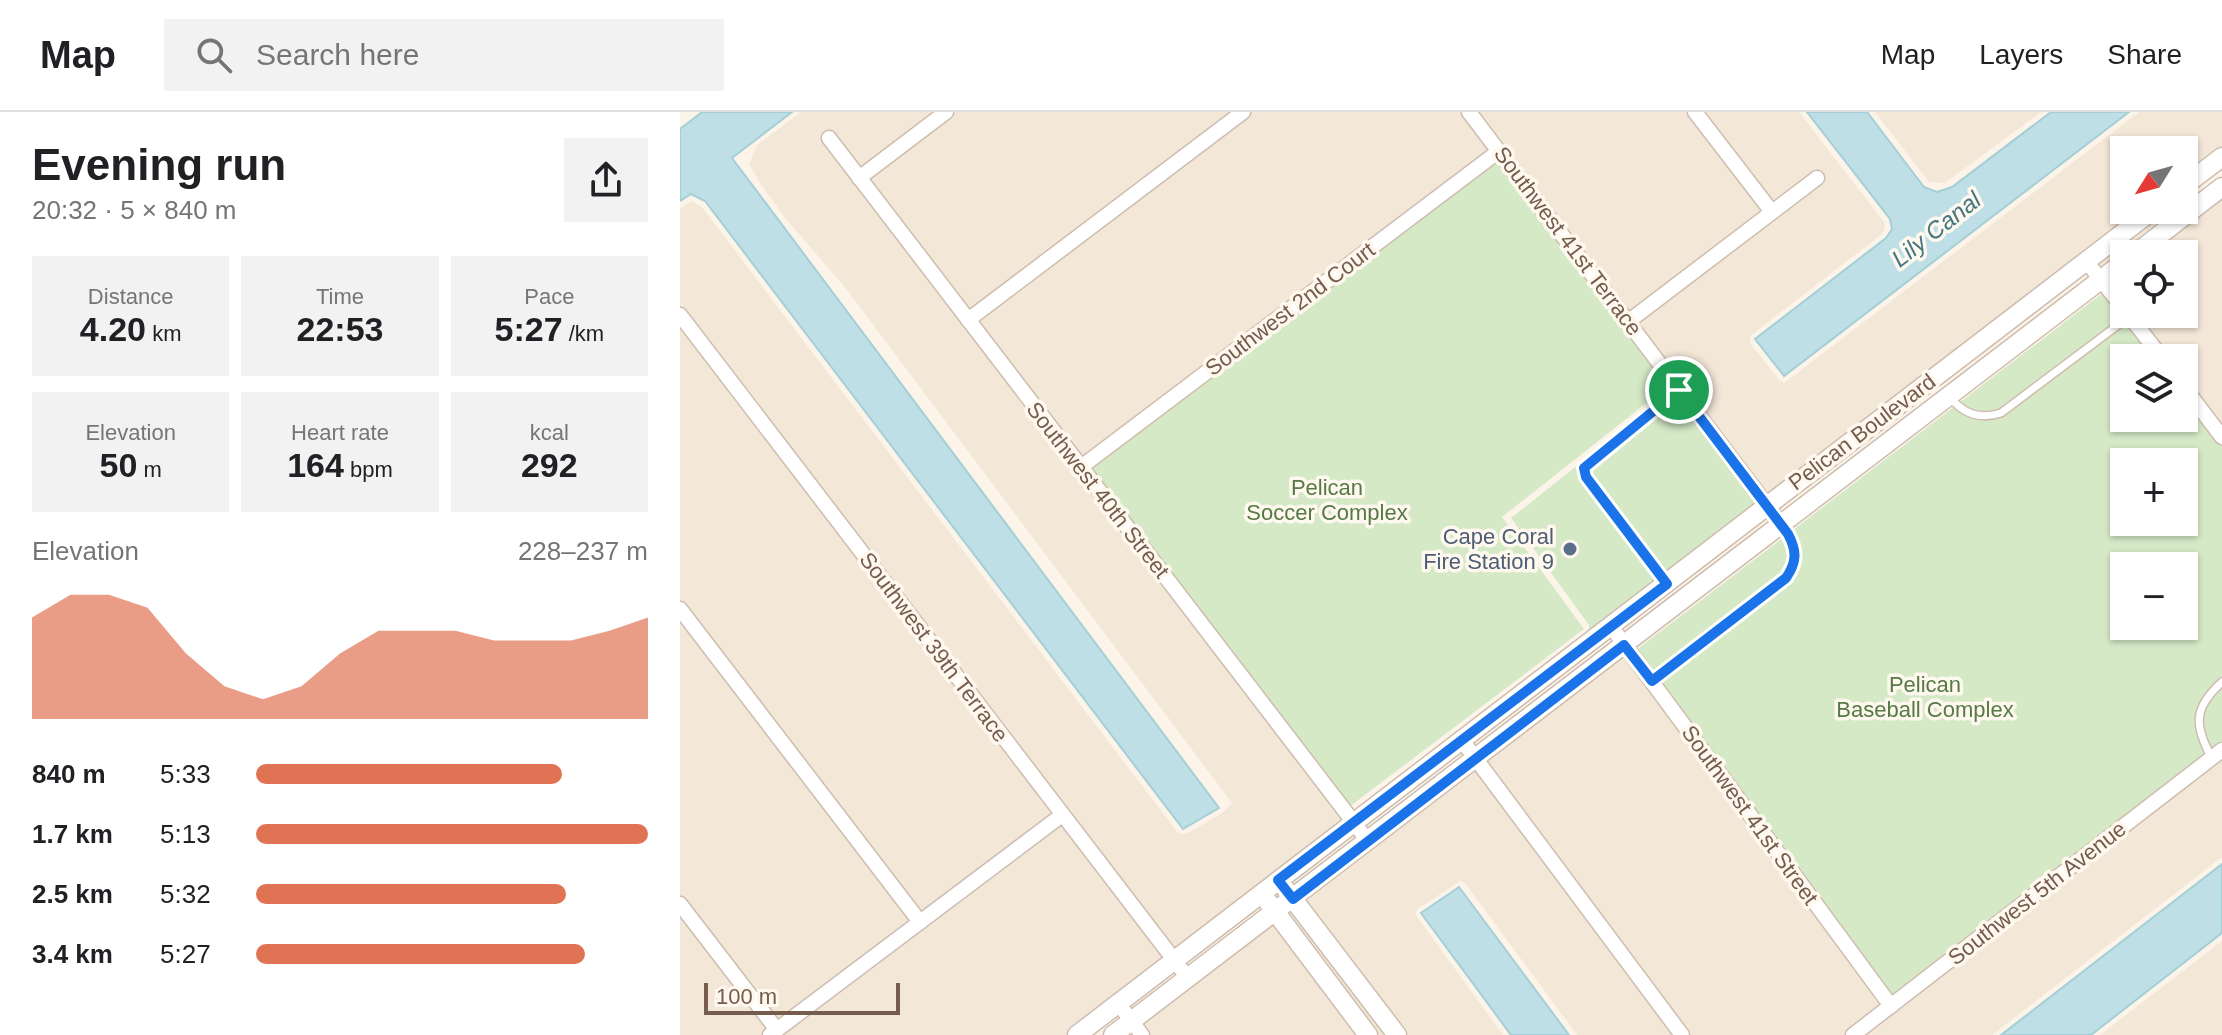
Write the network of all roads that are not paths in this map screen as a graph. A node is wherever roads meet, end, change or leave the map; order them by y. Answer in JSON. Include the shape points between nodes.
{"nodes":[{"id":1,"x":946,"y":112,"type":"edge"},
{"id":2,"x":1243,"y":112,"type":"edge"},
{"id":3,"x":1469,"y":112,"type":"edge"},
{"id":4,"x":1695,"y":112,"type":"edge"},
{"id":5,"x":829,"y":138,"type":"dead end"},
{"id":6,"x":1499,"y":151,"type":"junction"},
{"id":7,"x":2222,"y":157,"type":"edge"},
{"id":8,"x":2198,"y":175,"type":"edge"},
{"id":9,"x":859,"y":178,"type":"junction"},
{"id":10,"x":1817,"y":178,"type":"dead end"},
{"id":11,"x":2222,"y":187,"type":"edge"},
{"id":12,"x":1772,"y":212,"type":"junction"},
{"id":13,"x":2135,"y":224,"type":"edge"},
{"id":14,"x":2153,"y":240,"type":"edge"},
{"id":15,"x":2086,"y":261,"type":"junction"},
{"id":16,"x":2110,"y":273,"type":"edge"},
{"id":17,"x":2101,"y":280,"type":"junction"},
{"id":18,"x":2110,"y":291,"type":"edge"},
{"id":19,"x":680,"y":315,"type":"edge"},
{"id":20,"x":968,"y":320,"type":"junction"},
{"id":21,"x":1629,"y":321,"type":"junction"},
{"id":22,"x":2110,"y":326,"type":"edge"},
{"id":23,"x":2139,"y":328,"type":"edge"},
{"id":24,"x":2151,"y":344,"type":"edge"},
{"id":25,"x":1679,"y":390,"type":"junction"},
{"id":26,"x":1949,"y":396,"type":"junction"},
{"id":27,"x":2198,"y":405,"type":"edge"},
{"id":28,"x":2222,"y":437,"type":"edge"},
{"id":29,"x":1081,"y":467,"type":"junction"},
{"id":30,"x":1767,"y":505,"type":"junction"},
{"id":31,"x":1781,"y":524,"type":"junction"},
{"id":32,"x":1667,"y":584,"type":"junction"},
{"id":33,"x":680,"y":609,"type":"edge"},
{"id":34,"x":1610,"y":625,"type":"junction"},
{"id":35,"x":1624,"y":645,"type":"junction"},
{"id":36,"x":1652,"y":681,"type":"junction"},
{"id":37,"x":2222,"y":682,"type":"edge"},
{"id":38,"x":1461,"y":739,"type":"junction"},
{"id":39,"x":2217,"y":754,"type":"edge"},
{"id":40,"x":1477,"y":758,"type":"junction"},
{"id":41,"x":1062,"y":815,"type":"junction"},
{"id":42,"x":1354,"y":822,"type":"junction"},
{"id":43,"x":1368,"y":841,"type":"junction"},
{"id":44,"x":1278,"y":880,"type":"junction"},
{"id":45,"x":1261,"y":893,"type":"junction"},
{"id":46,"x":1293,"y":899,"type":"junction"},
{"id":47,"x":680,"y":904,"type":"edge"},
{"id":48,"x":1275,"y":911,"type":"junction"},
{"id":49,"x":920,"y":922,"type":"junction"},
{"id":50,"x":1174,"y":960,"type":"junction"},
{"id":51,"x":1188,"y":978,"type":"junction"},
{"id":52,"x":1118,"y":1003,"type":"junction"},
{"id":53,"x":1891,"y":1006,"type":"junction"},
{"id":54,"x":1136,"y":1028,"type":"edge"},
{"id":55,"x":773,"y":1033,"type":"edge"},
{"id":56,"x":1077,"y":1035,"type":"edge"},
{"id":57,"x":1113,"y":1035,"type":"edge"},
{"id":58,"x":1368,"y":1035,"type":"edge"},
{"id":59,"x":1397,"y":1035,"type":"edge"},
{"id":60,"x":1682,"y":1035,"type":"edge"},
{"id":61,"x":1853,"y":1035,"type":"edge"}],
"edges":[{"from":1,"to":9,"type":"street"},
{"from":2,"to":20,"type":"street"},
{"from":3,"to":6,"type":"street","name":"Southwest 41st Terrace"},
{"from":4,"to":12,"type":"street"},
{"from":5,"to":9,"type":"street","name":"Southwest 40th Street"},
{"from":6,"to":21,"type":"street","name":"Southwest 41st Terrace"},
{"from":6,"to":29,"type":"street","name":"Southwest 2nd Court"},
{"from":7,"to":8,"type":"street"},
{"from":9,"to":20,"type":"street","name":"Southwest 40th Street"},
{"from":10,"to":12,"type":"street"},
{"from":11,"to":14,"type":"street"},
{"from":12,"to":21,"type":"street"},
{"from":13,"to":15,"type":"street","name":"Pelican Boulevard"},
{"from":15,"to":17,"type":"street"},
{"from":15,"to":30,"type":"street","name":"Pelican Boulevard"},
{"from":16,"to":17,"type":"street","name":"Pelican Boulevard"},
{"from":17,"to":18,"type":"street"},
{"from":17,"to":26,"type":"street","name":"Pelican Boulevard"},
{"from":19,"to":41,"type":"street","name":"Southwest 39th Terrace"},
{"from":20,"to":29,"type":"street","name":"Southwest 40th Street"},
{"from":21,"to":25,"type":"street","name":"Southwest 41st Terrace"},
{"from":22,"to":26,"type":"lane","via":[[2001,413],[1975,416]]},
{"from":23,"to":24,"type":"street"},
{"from":25,"to":30,"type":"street","name":"Southwest 41st Terrace"},
{"from":25,"to":32,"type":"lane","via":[[1584,468]]},
{"from":26,"to":31,"type":"street","name":"Pelican Boulevard"},
{"from":27,"to":28,"type":"street"},
{"from":29,"to":42,"type":"street","name":"Southwest 40th Street"},
{"from":30,"to":31,"type":"street","name":"Southwest 41st Terrace"},
{"from":30,"to":32,"type":"street","name":"Pelican Boulevard"},
{"from":31,"to":35,"type":"street","name":"Pelican Boulevard"},
{"from":31,"to":36,"type":"lane","via":[[1795,548],[1786,578]]},
{"from":32,"to":34,"type":"street","name":"Pelican Boulevard"},
{"from":33,"to":49,"type":"street"},
{"from":34,"to":35,"type":"street","name":"Southwest 41st Street"},
{"from":34,"to":38,"type":"street","name":"Pelican Boulevard"},
{"from":35,"to":36,"type":"street","name":"Southwest 41st Street"},
{"from":35,"to":40,"type":"street","name":"Pelican Boulevard"},
{"from":36,"to":53,"type":"street","name":"Southwest 41st Street"},
{"from":37,"to":39,"type":"lane","via":[[2209,694],[2198,718],[2202,741]]},
{"from":38,"to":40,"type":"street"},
{"from":38,"to":42,"type":"street","name":"Pelican Boulevard"},
{"from":39,"to":53,"type":"street","name":"Southwest 5th Avenue"},
{"from":40,"to":43,"type":"street","name":"Pelican Boulevard"},
{"from":40,"to":60,"type":"street"},
{"from":41,"to":49,"type":"street"},
{"from":41,"to":50,"type":"street","name":"Southwest 39th Terrace"},
{"from":42,"to":43,"type":"street","name":"Southwest 40th Street"},
{"from":42,"to":44,"type":"street","name":"Pelican Boulevard"},
{"from":43,"to":46,"type":"street","name":"Pelican Boulevard"},
{"from":44,"to":45,"type":"street","name":"Pelican Boulevard"},
{"from":44,"to":46,"type":"street"},
{"from":45,"to":48,"type":"street"},
{"from":45,"to":50,"type":"street","name":"Pelican Boulevard"},
{"from":46,"to":48,"type":"street","name":"Pelican Boulevard"},
{"from":46,"to":59,"type":"street"},
{"from":47,"to":55,"type":"street"},
{"from":48,"to":51,"type":"street","name":"Pelican Boulevard"},
{"from":48,"to":58,"type":"street"},
{"from":49,"to":55,"type":"street"},
{"from":50,"to":51,"type":"street","name":"Southwest 39th Terrace"},
{"from":50,"to":52,"type":"street","name":"Pelican Boulevard"},
{"from":51,"to":54,"type":"street","name":"Pelican Boulevard"},
{"from":52,"to":54,"type":"street"},
{"from":52,"to":56,"type":"street","name":"Pelican Boulevard"},
{"from":53,"to":61,"type":"street","name":"Southwest 5th Avenue"},
{"from":54,"to":57,"type":"street","name":"Pelican Boulevard"}]}
